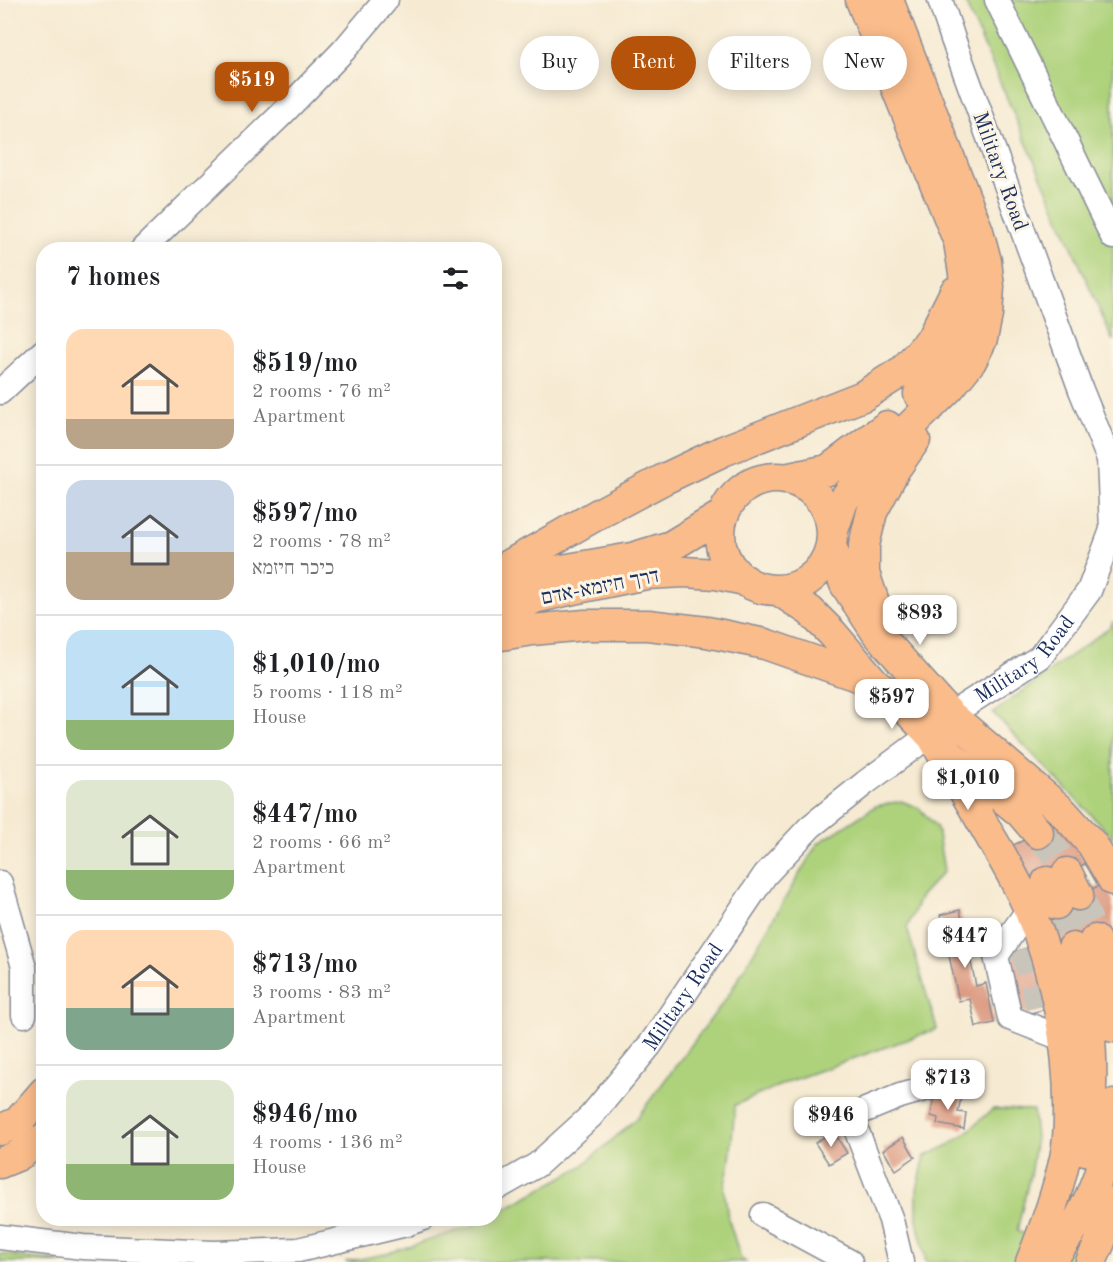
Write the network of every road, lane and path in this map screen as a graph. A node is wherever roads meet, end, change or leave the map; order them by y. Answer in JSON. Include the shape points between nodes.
{"nodes":[{"id":1,"x":386,"y":0,"type":"edge"},
{"id":2,"x":861,"y":0,"type":"edge"},
{"id":3,"x":888,"y":0,"type":"edge"},
{"id":4,"x":940,"y":0,"type":"edge"},
{"id":5,"x":997,"y":0,"type":"edge"},
{"id":6,"x":1113,"y":237,"type":"edge"},
{"id":7,"x":149,"y":242,"type":"edge"},
{"id":8,"x":964,"y":273,"type":"junction"},
{"id":9,"x":36,"y":358,"type":"edge"},
{"id":10,"x":950,"y":387,"type":"junction"},
{"id":11,"x":0,"y":392,"type":"edge"},
{"id":12,"x":785,"y":479,"type":"junction"},
{"id":13,"x":724,"y":514,"type":"junction"},
{"id":14,"x":832,"y":540,"type":"junction"},
{"id":15,"x":502,"y":569,"type":"edge"},
{"id":16,"x":745,"y":580,"type":"junction"},
{"id":17,"x":502,"y":589,"type":"edge"},
{"id":18,"x":778,"y":590,"type":"junction"},
{"id":19,"x":502,"y":614,"type":"edge"},
{"id":20,"x":502,"y":635,"type":"edge"},
{"id":21,"x":894,"y":652,"type":"junction"},
{"id":22,"x":874,"y":682,"type":"junction"},
{"id":23,"x":944,"y":735,"type":"junction"},
{"id":24,"x":1030,"y":837,"type":"tunnel mouth"},
{"id":25,"x":1113,"y":880,"type":"edge"},
{"id":26,"x":0,"y":883,"type":"edge"},
{"id":27,"x":1045,"y":906,"type":"junction"},
{"id":28,"x":24,"y":1015,"type":"dead end"},
{"id":29,"x":1049,"y":1027,"type":"junction"},
{"id":30,"x":1113,"y":1027,"type":"edge"},
{"id":31,"x":952,"y":1081,"type":"dead end"},
{"id":32,"x":36,"y":1101,"type":"edge"},
{"id":33,"x":1113,"y":1105,"type":"edge"},
{"id":34,"x":0,"y":1130,"type":"edge"},
{"id":35,"x":36,"y":1144,"type":"edge"},
{"id":36,"x":0,"y":1163,"type":"edge"},
{"id":37,"x":502,"y":1185,"type":"edge"},
{"id":38,"x":1113,"y":1203,"type":"edge"},
{"id":39,"x":763,"y":1215,"type":"dead end"},
{"id":40,"x":398,"y":1226,"type":"edge"},
{"id":41,"x":0,"y":1238,"type":"edge"},
{"id":42,"x":850,"y":1262,"type":"edge"},
{"id":43,"x":901,"y":1262,"type":"edge"},
{"id":44,"x":1031,"y":1262,"type":"edge"},
{"id":45,"x":1044,"y":1262,"type":"edge"},
{"id":46,"x":1050,"y":1262,"type":"edge"},
{"id":47,"x":1091,"y":1262,"type":"edge"}],
"edges":[{"from":1,"to":7,"type":"street","via":[[289,107]]},
{"from":2,"to":8,"type":"main road","via":[[959,242]]},
{"from":3,"to":10,"type":"main road","via":[[978,231],[986,261],[989,287],[982,339],[971,361]]},
{"from":4,"to":23,"type":"street","name":"Military Road","via":[[1109,459],[1112,530],[1089,591],[1040,657]]},
{"from":5,"to":6,"type":"street"},
{"from":8,"to":12,"type":"main road","via":[[965,295],[956,341],[912,404],[828,470]]},
{"from":8,"to":15,"type":"main road","via":[[932,338],[904,370],[863,396],[723,451],[664,480]]},
{"from":9,"to":11,"type":"street"},
{"from":10,"to":14,"type":"main road","via":[[864,472],[843,501]]},
{"from":10,"to":21,"type":"main road","via":[[895,469],[872,512],[864,545],[864,573]]},
{"from":12,"to":13,"type":"main road","via":[[766,479],[748,485]]},
{"from":12,"to":14,"type":"main road","via":[[804,485],[819,497],[828,514]]},
{"from":13,"to":16,"type":"main road","via":[[720,532],[723,551],[731,567]]},
{"from":13,"to":17,"type":"main road","name":"דרך חיזמא-אדם","via":[[671,546],[632,558],[550,572]]},
{"from":14,"to":18,"type":"main road","via":[[817,572],[806,582]]},
{"from":14,"to":21,"type":"main road","via":[[845,584]]},
{"from":16,"to":18,"type":"main road","via":[[761,588]]},
{"from":16,"to":19,"type":"main road","name":"דרך חיזמא-אדם","via":[[684,572],[646,574],[535,598]]},
{"from":18,"to":22,"type":"main road","via":[[810,611]]},
{"from":20,"to":22,"type":"main road","via":[[585,625],[648,625],[707,632],[765,644]]},
{"from":21,"to":23,"type":"main road"},
{"from":22,"to":23,"type":"main road"},
{"from":23,"to":24,"type":"main road","via":[[1021,813]]},
{"from":23,"to":25,"type":"main road","via":[[1062,811],[1092,844]]},
{"from":23,"to":27,"type":"main road","via":[[1015,879]]},
{"from":23,"to":37,"type":"street","name":"Military Road","via":[[865,783],[810,827],[765,875],[650,1045],[591,1116],[537,1165]]},
{"from":26,"to":28,"type":"street","via":[[24,967]]},
{"from":27,"to":29,"type":"main road"},
{"from":27,"to":29,"type":"street","via":[[996,956],[1010,1018]]},
{"from":29,"to":44,"type":"main road","via":[[1069,1091],[1069,1125],[1066,1157],[1046,1227]]},
{"from":30,"to":45,"type":"main road","via":[[1105,975],[1084,944],[1091,1055],[1088,1131],[1065,1216]]},
{"from":31,"to":43,"type":"street","via":[[851,1116],[891,1220]]},
{"from":32,"to":34,"type":"main road","via":[[18,1122]]},
{"from":33,"to":46,"type":"main road","via":[[1101,1167],[1091,1194]]},
{"from":35,"to":36,"type":"main road"},
{"from":38,"to":47,"type":"main road"},
{"from":39,"to":42,"type":"street"},
{"from":40,"to":41,"type":"street","via":[[298,1250],[214,1253],[83,1247]]}]}
